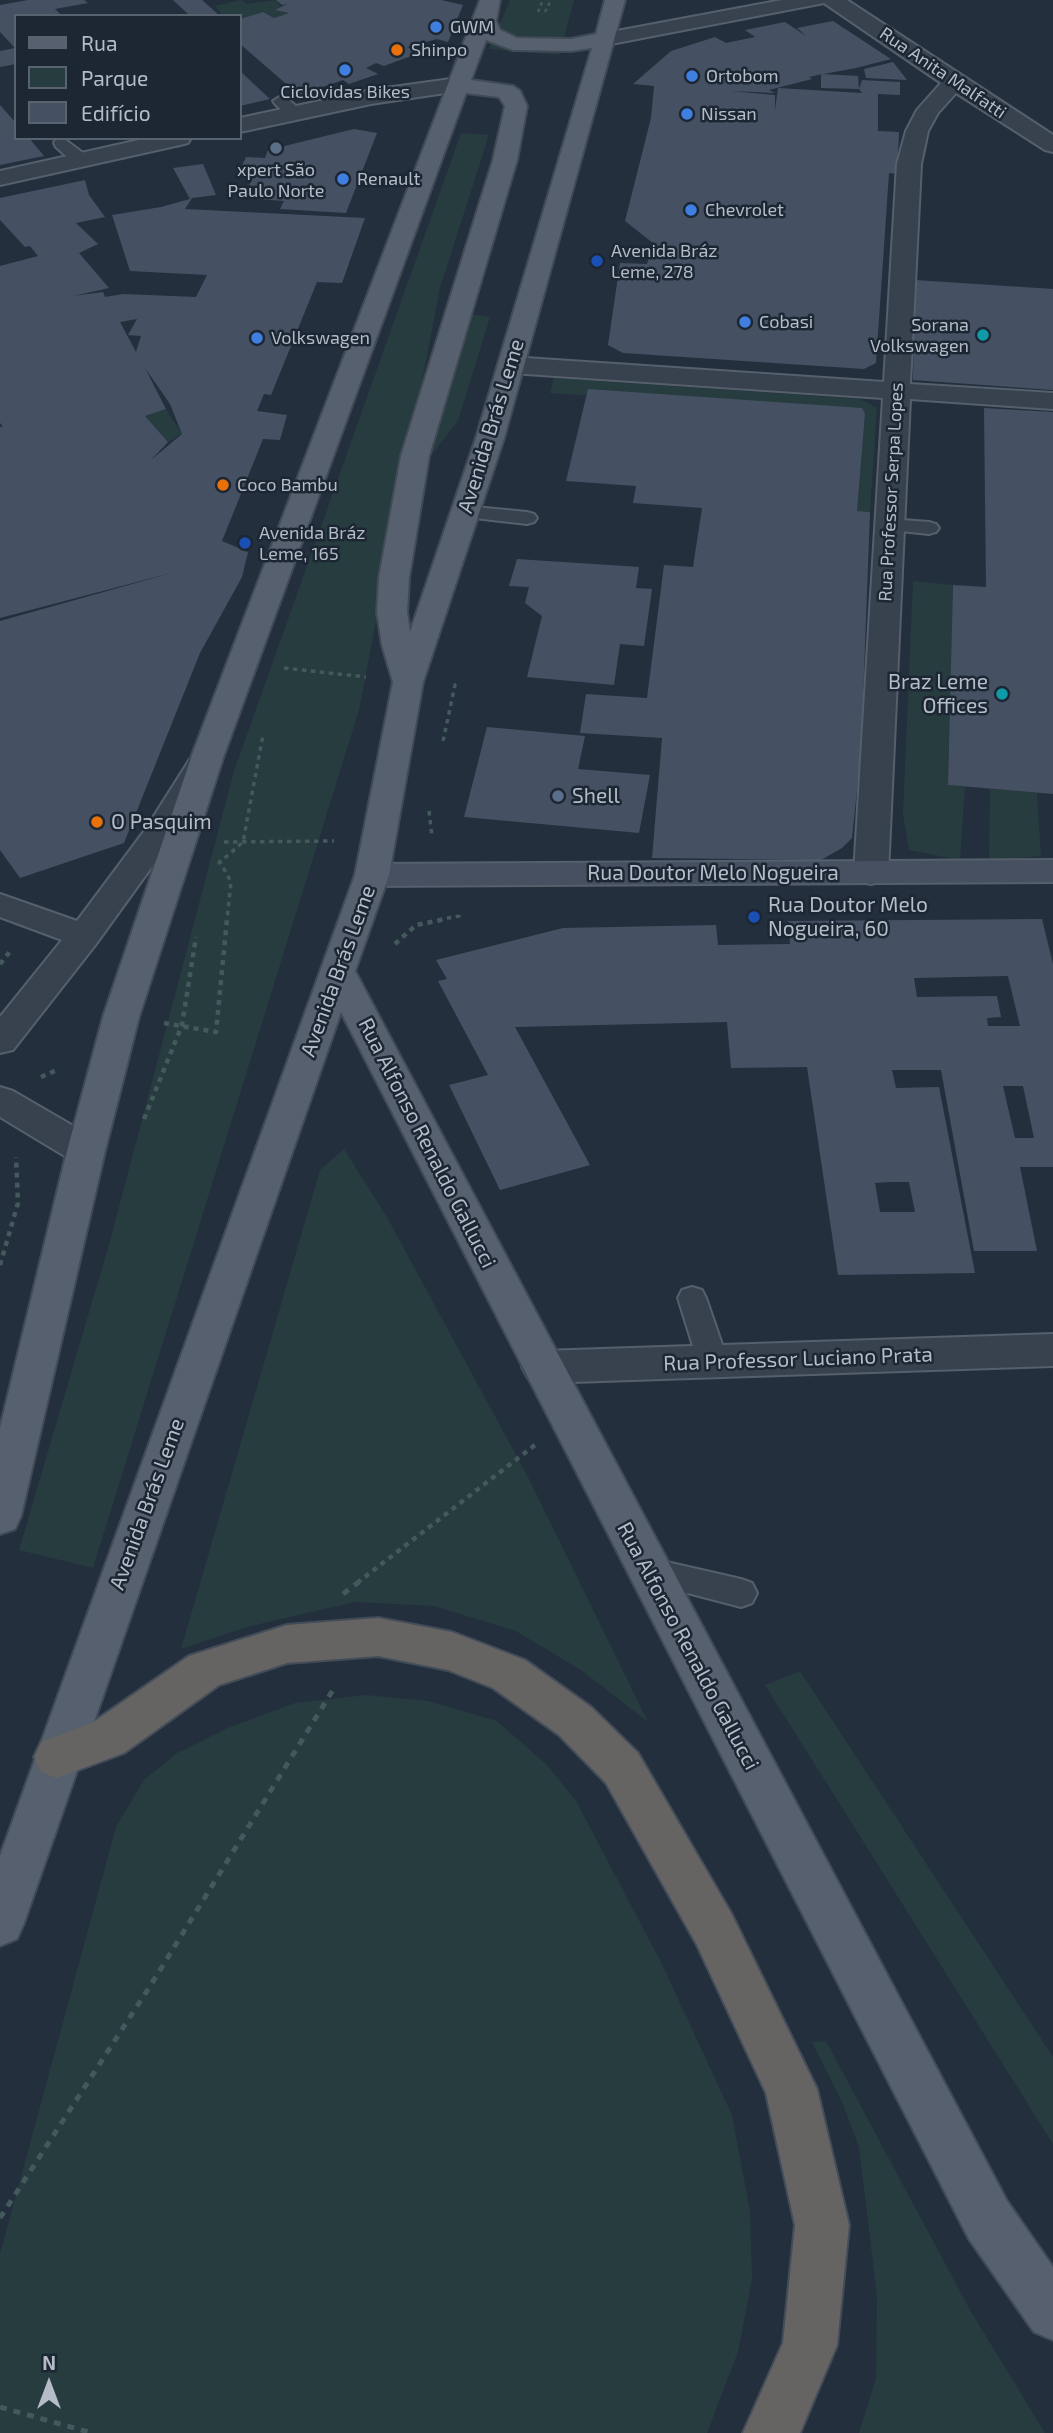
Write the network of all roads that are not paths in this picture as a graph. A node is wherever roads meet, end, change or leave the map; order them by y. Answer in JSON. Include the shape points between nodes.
{"nodes":[{"id":1,"x":615,"y":0,"type":"edge"},
{"id":2,"x":816,"y":0,"type":"edge"},
{"id":3,"x":833,"y":0,"type":"edge"},
{"id":4,"x":487,"y":7,"type":"edge"},
{"id":5,"x":606,"y":39,"type":"junction"},
{"id":6,"x":954,"y":82,"type":"junction"},
{"id":7,"x":458,"y":85,"type":"junction"},
{"id":8,"x":242,"y":124,"type":"edge"},
{"id":9,"x":171,"y":140,"type":"edge"},
{"id":10,"x":62,"y":143,"type":"dead end"},
{"id":11,"x":1053,"y":145,"type":"edge"},
{"id":12,"x":81,"y":160,"type":"junction"},
{"id":13,"x":0,"y":178,"type":"edge"},
{"id":14,"x":510,"y":365,"type":"junction"},
{"id":15,"x":897,"y":391,"type":"junction"},
{"id":16,"x":1053,"y":401,"type":"edge"},
{"id":17,"x":464,"y":512,"type":"junction"},
{"id":18,"x":527,"y":518,"type":"dead end"},
{"id":19,"x":889,"y":525,"type":"junction"},
{"id":20,"x":929,"y":528,"type":"dead end"},
{"id":21,"x":408,"y":682,"type":"junction"},
{"id":22,"x":208,"y":755,"type":"junction"},
{"id":23,"x":1053,"y":871,"type":"edge"},
{"id":24,"x":871,"y":873,"type":"junction"},
{"id":25,"x":372,"y":875,"type":"junction"},
{"id":26,"x":0,"y":905,"type":"edge"},
{"id":27,"x":84,"y":936,"type":"junction"},
{"id":28,"x":338,"y":971,"type":"junction"},
{"id":29,"x":0,"y":1041,"type":"edge"},
{"id":30,"x":0,"y":1100,"type":"edge"},
{"id":31,"x":86,"y":1150,"type":"junction"},
{"id":32,"x":692,"y":1297,"type":"dead end"},
{"id":33,"x":1053,"y":1350,"type":"edge"},
{"id":34,"x":713,"y":1362,"type":"junction"},
{"id":35,"x":542,"y":1367,"type":"junction"},
{"id":36,"x":0,"y":1517,"type":"edge"},
{"id":37,"x":649,"y":1571,"type":"junction"},
{"id":38,"x":741,"y":1593,"type":"dead end"},
{"id":39,"x":57,"y":1758,"type":"junction"},
{"id":40,"x":0,"y":1923,"type":"edge"},
{"id":41,"x":1053,"y":2313,"type":"edge"},
{"id":42,"x":771,"y":2433,"type":"edge"}],
"edges":[{"from":1,"to":5,"type":"main road","name":"Avenida Brás Leme"},
{"from":2,"to":5,"type":"street"},
{"from":3,"to":6,"type":"street","name":"Rua Anita Malfatti"},
{"from":4,"to":5,"type":"main road","via":[[485,21],[491,34],[513,44],[571,45]]},
{"from":4,"to":7,"type":"main road"},
{"from":5,"to":14,"type":"main road","name":"Avenida Brás Leme"},
{"from":6,"to":11,"type":"street","name":"Rua Anita Malfatti"},
{"from":6,"to":15,"type":"street","name":"Rua Professor Serpa Lopes","via":[[928,110],[909,164]]},
{"from":7,"to":8,"type":"street","via":[[288,107]]},
{"from":7,"to":21,"type":"main road","via":[[505,91],[516,106],[505,160],[415,456],[392,612]]},
{"from":7,"to":22,"type":"main road"},
{"from":9,"to":12,"type":"street"},
{"from":10,"to":12,"type":"lane"},
{"from":12,"to":13,"type":"street"},
{"from":14,"to":15,"type":"street"},
{"from":14,"to":17,"type":"main road","name":"Avenida Brás Leme"},
{"from":15,"to":16,"type":"street"},
{"from":15,"to":19,"type":"street","name":"Rua Professor Serpa Lopes"},
{"from":17,"to":18,"type":"lane"},
{"from":17,"to":21,"type":"main road","name":"Avenida Brás Leme"},
{"from":19,"to":20,"type":"lane"},
{"from":19,"to":24,"type":"street","name":"Rua Professor Serpa Lopes"},
{"from":21,"to":25,"type":"main road","name":"Avenida Brás Leme"},
{"from":22,"to":27,"type":"street","via":[[157,836]]},
{"from":22,"to":31,"type":"main road","via":[[121,1017]]},
{"from":23,"to":24,"type":"main road","name":"Rua Doutor Melo Nogueira"},
{"from":24,"to":25,"type":"main road","name":"Rua Doutor Melo Nogueira"},
{"from":25,"to":28,"type":"main road","name":"Avenida Brás Leme"},
{"from":26,"to":27,"type":"street"},
{"from":27,"to":29,"type":"street"},
{"from":28,"to":35,"type":"main road","name":"Rua Alfonso Renaldo Gallucci"},
{"from":28,"to":39,"type":"main road","name":"Avenida Brás Leme"},
{"from":30,"to":31,"type":"street"},
{"from":31,"to":36,"type":"main road"},
{"from":32,"to":34,"type":"lane"},
{"from":33,"to":34,"type":"street","name":"Rua Professor Luciano Prata"},
{"from":34,"to":35,"type":"street","name":"Rua Professor Luciano Prata"},
{"from":35,"to":37,"type":"main road","name":"Rua Alfonso Renaldo Gallucci"},
{"from":37,"to":38,"type":"lane"},
{"from":37,"to":41,"type":"main road","name":"Rua Alfonso Renaldo Gallucci","via":[[988,2220]]},
{"from":39,"to":40,"type":"main road","name":"Avenida Brás Leme"},
{"from":39,"to":42,"type":"highway","via":[[108,1738],[205,1670],[287,1644],[378,1637],[452,1651],[509,1674],[575,1721],[622,1768],[714,1929],[791,2089],[822,2225],[810,2345]]}]}
